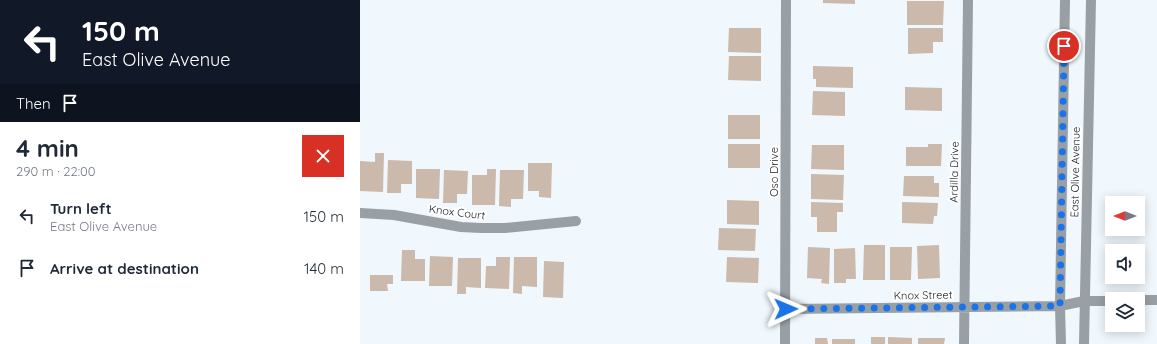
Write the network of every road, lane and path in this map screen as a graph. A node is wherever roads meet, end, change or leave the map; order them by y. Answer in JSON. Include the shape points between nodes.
{"nodes":[{"id":1,"x":786,"y":0,"type":"edge"},
{"id":2,"x":968,"y":0,"type":"edge"},
{"id":3,"x":1065,"y":0,"type":"edge"},
{"id":4,"x":1091,"y":0,"type":"edge"},
{"id":5,"x":360,"y":213,"type":"edge"},
{"id":6,"x":576,"y":220,"type":"dead end"},
{"id":7,"x":1105,"y":300,"type":"edge"},
{"id":8,"x":1145,"y":300,"type":"edge"},
{"id":9,"x":1157,"y":300,"type":"edge"},
{"id":10,"x":1084,"y":301,"type":"junction"},
{"id":11,"x":1060,"y":306,"type":"junction"},
{"id":12,"x":965,"y":307,"type":"junction"},
{"id":13,"x":786,"y":309,"type":"junction"},
{"id":14,"x":785,"y":344,"type":"edge"},
{"id":15,"x":964,"y":344,"type":"edge"},
{"id":16,"x":1061,"y":344,"type":"edge"},
{"id":17,"x":1084,"y":344,"type":"edge"}],
"edges":[{"from":1,"to":13,"type":"street","name":"Oso Drive"},
{"from":2,"to":12,"type":"street","name":"Ardilla Drive"},
{"from":3,"to":11,"type":"street","name":"East Olive Avenue"},
{"from":4,"to":10,"type":"street","name":"East Olive Avenue"},
{"from":5,"to":6,"type":"street","name":"Knox Court","via":[[394,215],[481,228],[505,228]]},
{"from":7,"to":10,"type":"street","name":"Knox Street"},
{"from":8,"to":9,"type":"street"},
{"from":10,"to":11,"type":"street","name":"Knox Street"},
{"from":10,"to":17,"type":"street","name":"East Olive Avenue"},
{"from":11,"to":12,"type":"street","name":"Knox Street"},
{"from":11,"to":16,"type":"street","name":"East Olive Avenue"},
{"from":12,"to":13,"type":"street","name":"Knox Street"},
{"from":12,"to":15,"type":"street","name":"Ardilla Drive"},
{"from":13,"to":14,"type":"street","name":"Oso Drive"}]}
